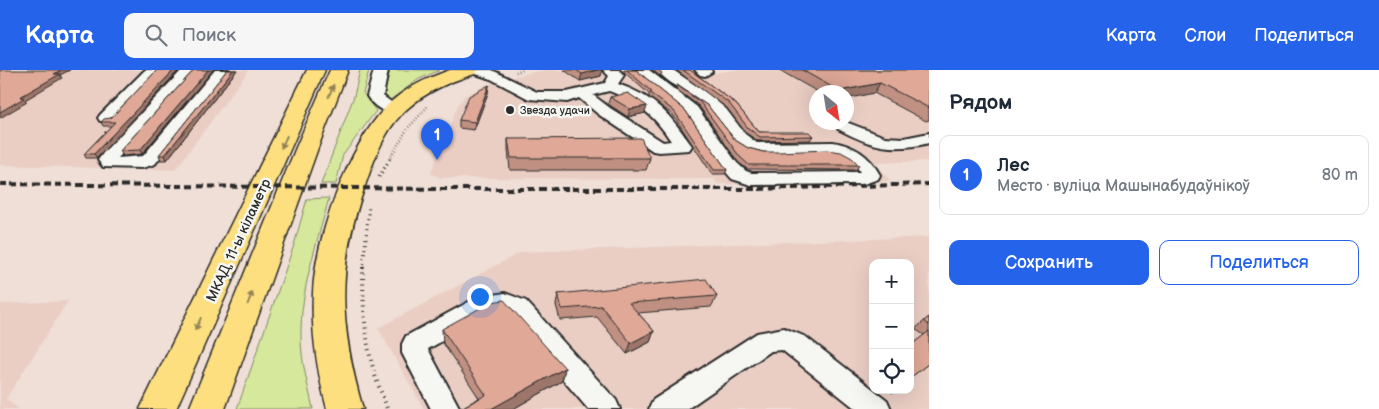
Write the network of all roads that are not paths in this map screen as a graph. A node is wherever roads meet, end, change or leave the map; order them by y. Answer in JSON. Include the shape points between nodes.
{"nodes":[{"id":1,"x":153,"y":70,"type":"edge"},
{"id":2,"x":190,"y":70,"type":"edge"},
{"id":3,"x":222,"y":70,"type":"edge"},
{"id":4,"x":316,"y":70,"type":"edge"},
{"id":5,"x":339,"y":70,"type":"edge"},
{"id":6,"x":381,"y":70,"type":"edge"},
{"id":7,"x":469,"y":70,"type":"edge"},
{"id":8,"x":478,"y":70,"type":"edge"},
{"id":9,"x":640,"y":70,"type":"edge"},
{"id":10,"x":664,"y":70,"type":"edge"},
{"id":11,"x":610,"y":78,"type":"edge"},
{"id":12,"x":582,"y":93,"type":"junction"},
{"id":13,"x":394,"y":110,"type":"junction"},
{"id":14,"x":106,"y":118,"type":"edge"},
{"id":15,"x":852,"y":130,"type":"edge"},
{"id":16,"x":929,"y":138,"type":"edge"},
{"id":17,"x":158,"y":409,"type":"edge"},
{"id":18,"x":207,"y":409,"type":"edge"},
{"id":19,"x":345,"y":409,"type":"edge"},
{"id":20,"x":446,"y":409,"type":"edge"},
{"id":21,"x":606,"y":409,"type":"edge"},
{"id":22,"x":663,"y":409,"type":"edge"},
{"id":23,"x":877,"y":409,"type":"edge"}],
"edges":[{"from":1,"to":14,"type":"lane"},
{"from":2,"to":3,"type":"lane","via":[[110,156],[109,163],[149,160]]},
{"from":4,"to":17,"type":"main road","name":"МКАД, 11-ы кіламетр","one_way":true},
{"from":18,"to":5,"type":"main road","name":"МКАД, 11-ы кіламетр","one_way":true},
{"from":6,"to":13,"type":"lane","via":[[375,96]]},
{"from":7,"to":13,"type":"main road","via":[[432,82]]},
{"from":8,"to":12,"type":"lane","via":[[534,96],[566,97]]},
{"from":9,"to":10,"type":"lane","via":[[691,110],[739,175],[751,179],[864,178],[871,175],[869,169],[845,149],[750,148],[715,108]]},
{"from":11,"to":12,"type":"lane"},
{"from":11,"to":12,"type":"lane","via":[[664,118],[683,146],[659,147],[604,112]]},
{"from":13,"to":19,"type":"main road","via":[[380,126],[362,163],[332,255],[328,288],[329,326],[336,376]]},
{"from":15,"to":16,"type":"lane","via":[[885,144],[898,145]]},
{"from":20,"to":21,"type":"lane","via":[[415,353],[415,344],[485,305],[506,302],[517,308]]},
{"from":22,"to":23,"type":"lane","via":[[766,341],[784,339],[797,345]]}]}
